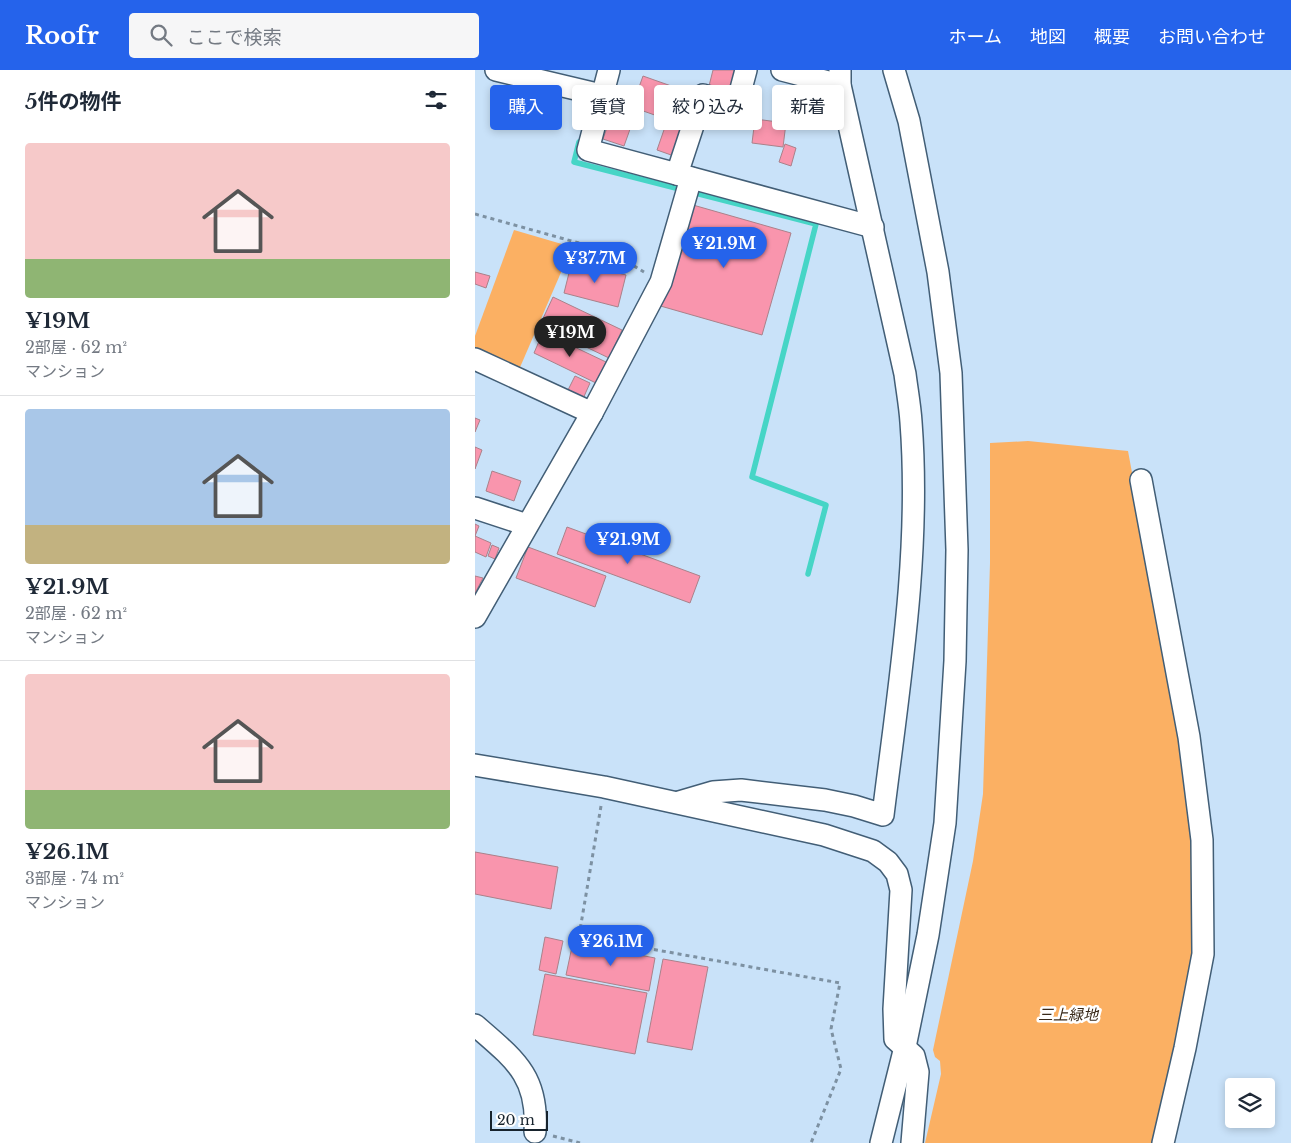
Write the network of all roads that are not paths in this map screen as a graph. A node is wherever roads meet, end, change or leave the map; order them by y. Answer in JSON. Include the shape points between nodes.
{"nodes":[{"id":1,"x":496,"y":70,"type":"edge"},
{"id":2,"x":609,"y":70,"type":"edge"},
{"id":3,"x":746,"y":70,"type":"edge"},
{"id":4,"x":782,"y":70,"type":"edge"},
{"id":5,"x":894,"y":70,"type":"edge"},
{"id":6,"x":840,"y":77,"type":"edge"},
{"id":7,"x":604,"y":85,"type":"edge"},
{"id":8,"x":572,"y":88,"type":"edge"},
{"id":9,"x":593,"y":130,"type":"edge"},
{"id":10,"x":684,"y":176,"type":"junction"},
{"id":11,"x":873,"y":227,"type":"junction"},
{"id":12,"x":475,"y":360,"type":"edge"},
{"id":13,"x":592,"y":414,"type":"junction"},
{"id":14,"x":1141,"y":480,"type":"dead end"},
{"id":15,"x":475,"y":508,"type":"edge"},
{"id":16,"x":527,"y":525,"type":"junction"},
{"id":17,"x":475,"y":617,"type":"edge"},
{"id":18,"x":475,"y":765,"type":"edge"},
{"id":19,"x":679,"y":802,"type":"junction"},
{"id":20,"x":475,"y":1025,"type":"edge"},
{"id":21,"x":905,"y":1047,"type":"junction"},
{"id":22,"x":535,"y":1132,"type":"road end"},
{"id":23,"x":881,"y":1143,"type":"edge"},
{"id":24,"x":912,"y":1143,"type":"edge"},
{"id":25,"x":1163,"y":1143,"type":"edge"}],
"edges":[{"from":1,"to":8,"type":"street"},
{"from":2,"to":7,"type":"street"},
{"from":3,"to":10,"type":"street","via":[[737,104],[703,95]]},
{"from":4,"to":6,"type":"street"},
{"from":5,"to":21,"type":"street","via":[[909,121],[938,272],[951,373],[957,550],[955,660],[945,823],[928,935]]},
{"from":6,"to":11,"type":"street"},
{"from":9,"to":10,"type":"street","via":[[588,150]]},
{"from":10,"to":11,"type":"street"},
{"from":10,"to":13,"type":"street","via":[[661,282]]},
{"from":11,"to":19,"type":"street","via":[[905,374],[911,422],[913,508],[906,621],[883,815],[825,800],[741,790],[713,792]]},
{"from":12,"to":13,"type":"street"},
{"from":13,"to":16,"type":"street"},
{"from":14,"to":25,"type":"street","via":[[1189,737],[1201,840],[1203,954]]},
{"from":15,"to":16,"type":"street"},
{"from":16,"to":17,"type":"street"},
{"from":18,"to":19,"type":"street"},
{"from":19,"to":21,"type":"street","via":[[824,835],[873,851],[888,862],[897,874],[901,890],[894,1009],[895,1039]]},
{"from":20,"to":22,"type":"street","via":[[519,1066],[527,1078],[537,1114]]},
{"from":21,"to":23,"type":"street"},
{"from":21,"to":24,"type":"street","via":[[914,1056],[918,1072]]}]}
